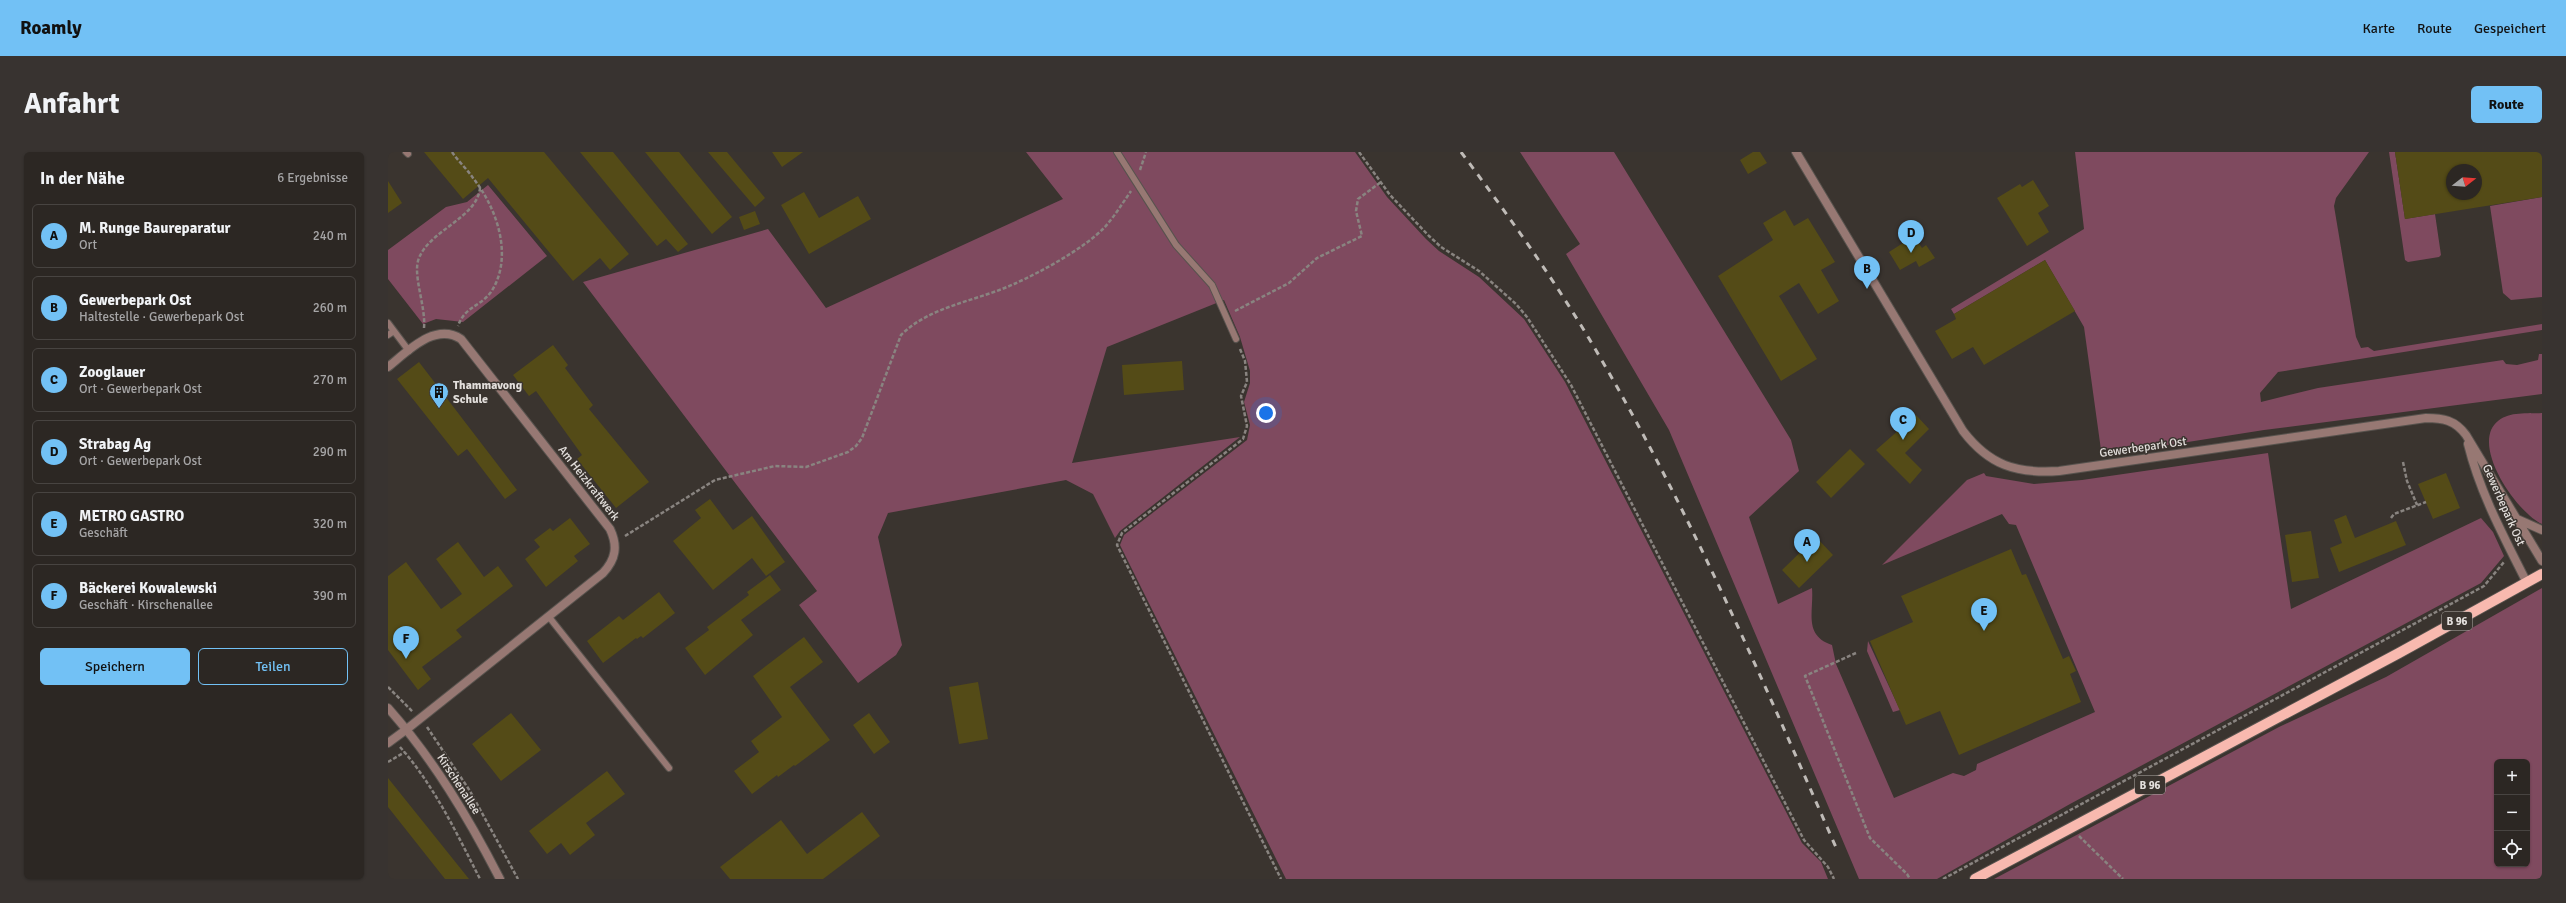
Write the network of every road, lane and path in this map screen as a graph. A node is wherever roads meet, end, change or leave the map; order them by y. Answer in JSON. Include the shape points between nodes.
{"nodes":[{"id":1,"x":452,"y":152,"type":"edge"},
{"id":2,"x":1117,"y":152,"type":"edge"},
{"id":3,"x":1146,"y":152,"type":"edge"},
{"id":4,"x":1359,"y":152,"type":"edge"},
{"id":5,"x":1796,"y":152,"type":"edge"},
{"id":6,"x":1136,"y":182,"type":"junction"},
{"id":7,"x":1381,"y":182,"type":"junction"},
{"id":8,"x":480,"y":187,"type":"junction"},
{"id":9,"x":1226,"y":316,"type":"junction"},
{"id":10,"x":388,"y":323,"type":"edge"},
{"id":11,"x":394,"y":331,"type":"junction"},
{"id":12,"x":388,"y":335,"type":"edge"},
{"id":13,"x":456,"y":335,"type":"junction"},
{"id":14,"x":1236,"y":339,"type":"joint"},
{"id":15,"x":423,"y":340,"type":"junction"},
{"id":16,"x":409,"y":351,"type":"junction"},
{"id":17,"x":388,"y":367,"type":"edge"},
{"id":18,"x":2466,"y":435,"type":"junction"},
{"id":19,"x":2403,"y":462,"type":"dead end"},
{"id":20,"x":2426,"y":502,"type":"dead end"},
{"id":21,"x":2417,"y":505,"type":"junction"},
{"id":22,"x":2391,"y":518,"type":"dead end"},
{"id":23,"x":2516,"y":519,"type":"junction"},
{"id":24,"x":2542,"y":530,"type":"edge"},
{"id":25,"x":615,"y":540,"type":"junction"},
{"id":26,"x":2514,"y":557,"type":"junction"},
{"id":27,"x":2542,"y":562,"type":"edge"},
{"id":28,"x":2542,"y":574,"type":"edge"},
{"id":29,"x":2527,"y":583,"type":"junction"},
{"id":30,"x":549,"y":617,"type":"junction"},
{"id":31,"x":1856,"y":653,"type":"dead end"},
{"id":32,"x":388,"y":687,"type":"edge"},
{"id":33,"x":388,"y":708,"type":"edge"},
{"id":34,"x":419,"y":719,"type":"junction"},
{"id":35,"x":406,"y":729,"type":"junction"},
{"id":36,"x":391,"y":741,"type":"edge"},
{"id":37,"x":405,"y":752,"type":"junction"},
{"id":38,"x":388,"y":762,"type":"edge"},
{"id":39,"x":669,"y":768,"type":"dead end"},
{"id":40,"x":2070,"y":828,"type":"junction"},
{"id":41,"x":480,"y":879,"type":"edge"},
{"id":42,"x":500,"y":879,"type":"edge"},
{"id":43,"x":518,"y":879,"type":"edge"},
{"id":44,"x":1280,"y":879,"type":"edge"},
{"id":45,"x":1834,"y":879,"type":"edge"},
{"id":46,"x":1910,"y":879,"type":"edge"},
{"id":47,"x":1943,"y":879,"type":"edge"},
{"id":48,"x":1975,"y":879,"type":"edge"},
{"id":49,"x":2123,"y":879,"type":"edge"}],
"edges":[{"from":1,"to":8,"type":"path"},
{"from":2,"to":6,"type":"lane"},
{"from":3,"to":6,"type":"path"},
{"from":4,"to":7,"type":"path"},
{"from":5,"to":18,"type":"street","name":"Gewerbepark Ost","via":[[1963,431],[1981,452],[2005,465],[2023,471],[2058,471],[2426,418],[2438,418],[2455,423]]},
{"from":6,"to":9,"type":"lane","via":[[1176,245],[1212,285]]},
{"from":6,"to":25,"type":"path","via":[[1102,229],[1068,254],[1014,284],[911,325],[901,335],[862,438],[848,452],[806,467],[775,466],[715,480],[632,534]]},
{"from":7,"to":9,"type":"path","via":[[1358,199],[1356,211],[1362,236],[1317,258],[1289,283]]},
{"from":7,"to":45,"type":"path","via":[[1429,236],[1441,247],[1479,271],[1516,304],[1531,323],[1575,392],[1804,840],[1828,867]]},
{"from":8,"to":13,"type":"path","via":[[501,240],[501,271],[490,292],[461,316]]},
{"from":8,"to":15,"type":"path","via":[[476,202],[450,224],[418,259],[417,277],[426,318]]},
{"from":9,"to":14,"type":"lane"},
{"from":10,"to":11,"type":"lane"},
{"from":11,"to":12,"type":"lane"},
{"from":11,"to":16,"type":"lane"},
{"from":13,"to":15,"type":"street","via":[[440,333]]},
{"from":13,"to":25,"type":"street","name":"Am Heizkraftwerk","via":[[469,348],[610,529]]},
{"from":14,"to":44,"type":"path","via":[[1247,382],[1241,402],[1247,432],[1243,439],[1122,533],[1117,545]]},
{"from":15,"to":16,"type":"street"},
{"from":16,"to":17,"type":"street"},
{"from":18,"to":23,"type":"street","name":"Gewerbepark Ost"},
{"from":18,"to":26,"type":"street","name":"Gewerbepark Ost","via":[[2475,471]]},
{"from":19,"to":21,"type":"path","via":[[2407,481]]},
{"from":20,"to":21,"type":"path"},
{"from":21,"to":22,"type":"path","via":[[2394,514]]},
{"from":23,"to":24,"type":"street"},
{"from":23,"to":27,"type":"street","name":"Gewerbepark Ost"},
{"from":25,"to":30,"type":"street","name":"Am Heizkraftwerk","via":[[616,550],[610,566]]},
{"from":26,"to":29,"type":"street","name":"Gewerbepark Ost"},
{"from":26,"to":47,"type":"path","via":[[2502,563],[2498,572],[2484,586]]},
{"from":28,"to":29,"type":"main road","number":"B 96"},
{"from":29,"to":40,"type":"main road","number":"B 96"},
{"from":30,"to":34,"type":"street","name":"Am Heizkraftwerk"},
{"from":30,"to":39,"type":"lane"},
{"from":31,"to":46,"type":"path","via":[[1805,676],[1870,838]]},
{"from":32,"to":34,"type":"path"},
{"from":33,"to":35,"type":"street","name":"Kirschenallee"},
{"from":34,"to":35,"type":"street","name":"Am Heizkraftwerk"},
{"from":34,"to":43,"type":"path","via":[[432,733],[470,791]]},
{"from":35,"to":36,"type":"street","name":"Am Heizkraftwerk"},
{"from":35,"to":42,"type":"street","name":"Kirschenallee","via":[[461,807]]},
{"from":36,"to":37,"type":"path"},
{"from":37,"to":38,"type":"path"},
{"from":37,"to":41,"type":"path","via":[[455,830]]},
{"from":40,"to":48,"type":"main road","number":"B 96"},
{"from":40,"to":49,"type":"path"}]}
